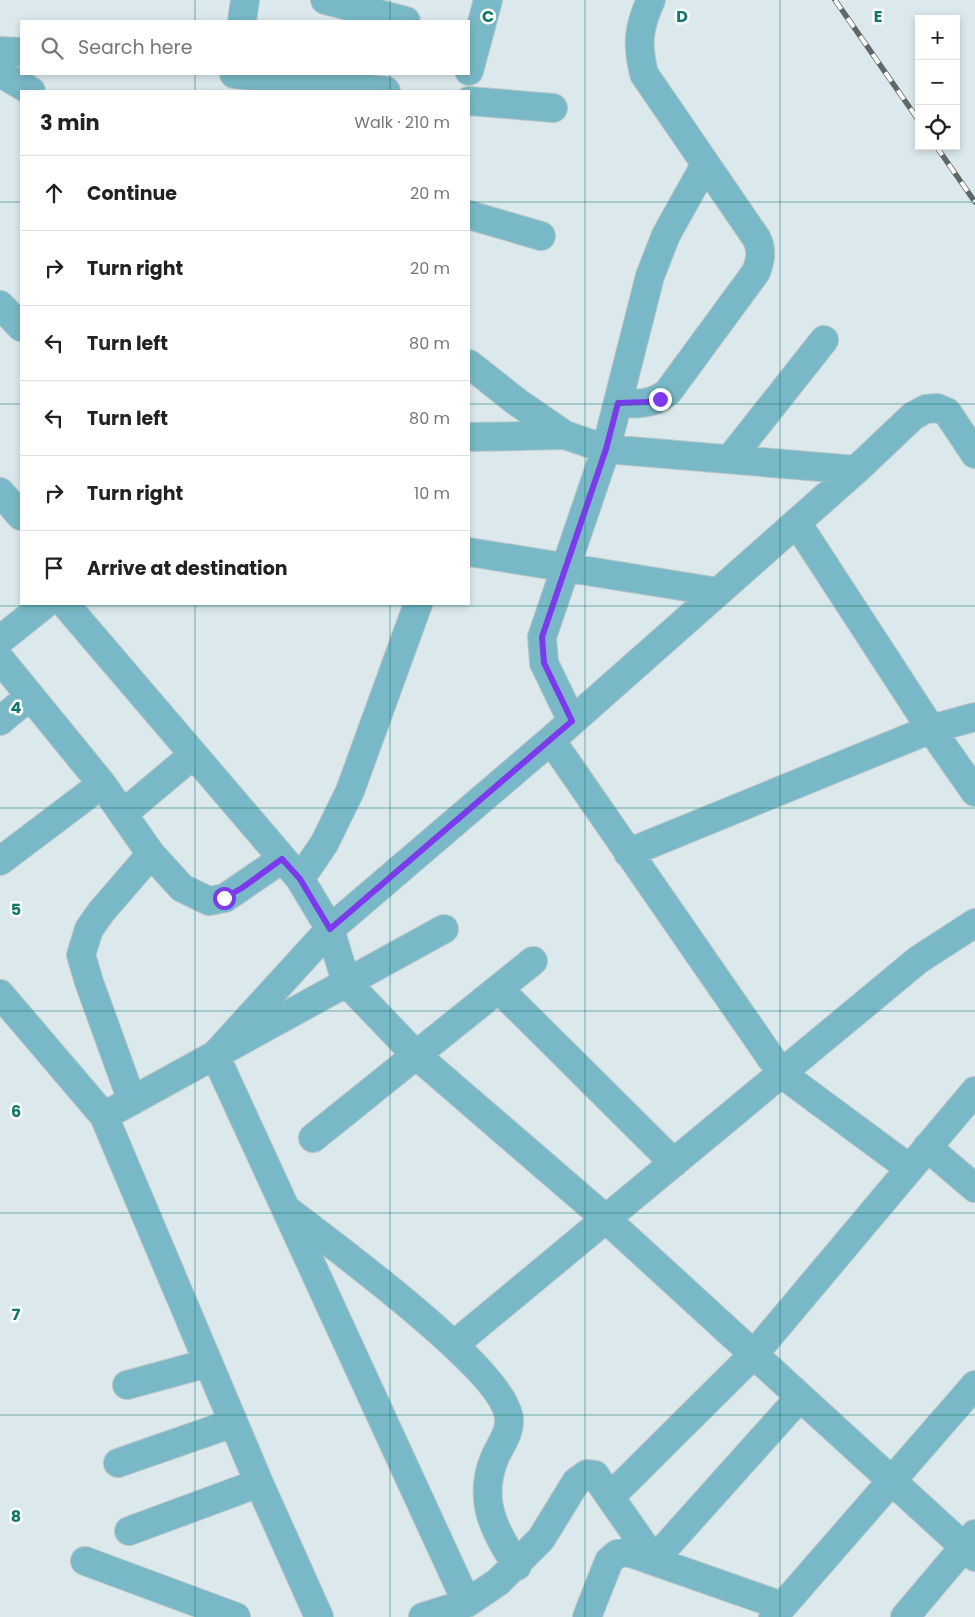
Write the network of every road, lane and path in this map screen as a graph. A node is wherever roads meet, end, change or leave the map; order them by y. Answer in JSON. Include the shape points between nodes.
{"nodes":[{"id":1,"x":245,"y":0,"type":"edge"},
{"id":2,"x":325,"y":0,"type":"edge"},
{"id":3,"x":488,"y":0,"type":"edge"},
{"id":4,"x":651,"y":0,"type":"edge"},
{"id":5,"x":242,"y":20,"type":"edge"},
{"id":6,"x":402,"y":20,"type":"edge"},
{"id":7,"x":473,"y":39,"type":"edge"},
{"id":8,"x":0,"y":52,"type":"edge"},
{"id":9,"x":20,"y":52,"type":"edge"},
{"id":10,"x":470,"y":59,"type":"edge"},
{"id":11,"x":0,"y":73,"type":"edge"},
{"id":12,"x":244,"y":75,"type":"edge"},
{"id":13,"x":467,"y":75,"type":"edge"},
{"id":14,"x":29,"y":90,"type":"edge"},
{"id":15,"x":377,"y":90,"type":"edge"},
{"id":16,"x":463,"y":90,"type":"edge"},
{"id":17,"x":470,"y":101,"type":"edge"},
{"id":18,"x":553,"y":108,"type":"dead end"},
{"id":19,"x":705,"y":166,"type":"junction"},
{"id":20,"x":470,"y":215,"type":"edge"},
{"id":21,"x":541,"y":236,"type":"dead end"},
{"id":22,"x":0,"y":305,"type":"edge"},
{"id":23,"x":20,"y":326,"type":"edge"},
{"id":24,"x":824,"y":340,"type":"dead end"},
{"id":25,"x":470,"y":365,"type":"edge"},
{"id":26,"x":618,"y":403,"type":"junction"},
{"id":27,"x":565,"y":435,"type":"junction"},
{"id":28,"x":470,"y":437,"type":"edge"},
{"id":29,"x":606,"y":449,"type":"junction"},
{"id":30,"x":975,"y":454,"type":"edge"},
{"id":31,"x":730,"y":459,"type":"junction"},
{"id":32,"x":856,"y":470,"type":"junction"},
{"id":33,"x":0,"y":492,"type":"edge"},
{"id":34,"x":20,"y":513,"type":"edge"},
{"id":35,"x":797,"y":522,"type":"junction"},
{"id":36,"x":470,"y":552,"type":"edge"},
{"id":37,"x":564,"y":566,"type":"junction"},
{"id":38,"x":718,"y":592,"type":"junction"},
{"id":39,"x":44,"y":605,"type":"edge"},
{"id":40,"x":66,"y":605,"type":"edge"},
{"id":41,"x":418,"y":605,"type":"edge"},
{"id":42,"x":0,"y":640,"type":"edge"},
{"id":43,"x":0,"y":659,"type":"edge"},
{"id":44,"x":30,"y":696,"type":"junction"},
{"id":45,"x":975,"y":717,"type":"edge"},
{"id":46,"x":0,"y":721,"type":"edge"},
{"id":47,"x":572,"y":721,"type":"junction"},
{"id":48,"x":931,"y":729,"type":"junction"},
{"id":49,"x":551,"y":740,"type":"junction"},
{"id":50,"x":194,"y":755,"type":"junction"},
{"id":51,"x":102,"y":784,"type":"junction"},
{"id":52,"x":975,"y":792,"type":"edge"},
{"id":53,"x":124,"y":813,"type":"junction"},
{"id":54,"x":628,"y":853,"type":"junction"},
{"id":55,"x":151,"y":854,"type":"junction"},
{"id":56,"x":282,"y":859,"type":"junction"},
{"id":57,"x":0,"y":861,"type":"edge"},
{"id":58,"x":300,"y":879,"type":"junction"},
{"id":59,"x":975,"y":923,"type":"edge"},
{"id":60,"x":330,"y":929,"type":"junction"},
{"id":61,"x":444,"y":929,"type":"dead end"},
{"id":62,"x":533,"y":961,"type":"dead end"},
{"id":63,"x":346,"y":982,"type":"junction"},
{"id":64,"x":499,"y":989,"type":"junction"},
{"id":65,"x":0,"y":994,"type":"edge"},
{"id":66,"x":215,"y":1055,"type":"junction"},
{"id":67,"x":416,"y":1055,"type":"junction"},
{"id":68,"x":782,"y":1074,"type":"junction"},
{"id":69,"x":975,"y":1091,"type":"edge"},
{"id":70,"x":132,"y":1101,"type":"junction"},
{"id":71,"x":104,"y":1116,"type":"junction"},
{"id":72,"x":313,"y":1138,"type":"dead end"},
{"id":73,"x":927,"y":1147,"type":"junction"},
{"id":74,"x":674,"y":1163,"type":"junction"},
{"id":75,"x":909,"y":1168,"type":"junction"},
{"id":76,"x":975,"y":1188,"type":"edge"},
{"id":77,"x":285,"y":1208,"type":"junction"},
{"id":78,"x":606,"y":1219,"type":"junction"},
{"id":79,"x":455,"y":1344,"type":"junction"},
{"id":80,"x":754,"y":1354,"type":"junction"},
{"id":81,"x":208,"y":1363,"type":"junction"},
{"id":82,"x":127,"y":1385,"type":"dead end"},
{"id":83,"x":975,"y":1385,"type":"edge"},
{"id":84,"x":800,"y":1397,"type":"junction"},
{"id":85,"x":233,"y":1423,"type":"junction"},
{"id":86,"x":118,"y":1464,"type":"dead end"},
{"id":87,"x":892,"y":1480,"type":"junction"},
{"id":88,"x":259,"y":1483,"type":"junction"},
{"id":89,"x":610,"y":1497,"type":"junction"},
{"id":90,"x":129,"y":1531,"type":"dead end"},
{"id":91,"x":971,"y":1546,"type":"edge"},
{"id":92,"x":654,"y":1560,"type":"junction"},
{"id":93,"x":85,"y":1562,"type":"dead end"},
{"id":94,"x":517,"y":1566,"type":"junction"},
{"id":95,"x":467,"y":1603,"type":"junction"},
{"id":96,"x":778,"y":1611,"type":"edge"},
{"id":97,"x":236,"y":1617,"type":"edge"},
{"id":98,"x":319,"y":1617,"type":"edge"},
{"id":99,"x":423,"y":1617,"type":"edge"},
{"id":100,"x":587,"y":1617,"type":"edge"},
{"id":101,"x":905,"y":1617,"type":"edge"}],
"edges":[{"from":1,"to":5,"type":"street"},
{"from":2,"to":6,"type":"street"},
{"from":3,"to":7,"type":"street"},
{"from":4,"to":19,"type":"street","via":[[641,26],[638,49],[644,74]]},
{"from":7,"to":10,"type":"street"},
{"from":8,"to":9,"type":"street"},
{"from":11,"to":14,"type":"street"},
{"from":12,"to":15,"type":"street"},
{"from":13,"to":16,"type":"street"},
{"from":17,"to":18,"type":"street"},
{"from":19,"to":26,"type":"street","via":[[666,235],[650,276]]},
{"from":19,"to":26,"type":"street","via":[[757,239],[761,249],[756,272],[668,392],[660,399],[648,402]]},
{"from":20,"to":21,"type":"street"},
{"from":22,"to":23,"type":"street"},
{"from":24,"to":31,"type":"street"},
{"from":25,"to":27,"type":"street"},
{"from":26,"to":29,"type":"street"},
{"from":27,"to":28,"type":"street"},
{"from":27,"to":29,"type":"street"},
{"from":29,"to":31,"type":"street"},
{"from":29,"to":37,"type":"street"},
{"from":30,"to":32,"type":"street","via":[[946,412],[926,408],[913,416]]},
{"from":31,"to":32,"type":"street"},
{"from":32,"to":35,"type":"street"},
{"from":33,"to":34,"type":"street"},
{"from":35,"to":38,"type":"street"},
{"from":35,"to":48,"type":"street"},
{"from":36,"to":37,"type":"street"},
{"from":37,"to":38,"type":"street"},
{"from":37,"to":47,"type":"street","via":[[542,637],[544,663]]},
{"from":38,"to":47,"type":"street"},
{"from":39,"to":42,"type":"street"},
{"from":40,"to":50,"type":"street"},
{"from":41,"to":58,"type":"street","via":[[362,763],[324,844]]},
{"from":43,"to":44,"type":"street"},
{"from":44,"to":46,"type":"street"},
{"from":44,"to":51,"type":"street"},
{"from":45,"to":48,"type":"street"},
{"from":47,"to":49,"type":"street"},
{"from":48,"to":52,"type":"street"},
{"from":48,"to":54,"type":"street"},
{"from":49,"to":54,"type":"street"},
{"from":49,"to":60,"type":"street"},
{"from":50,"to":53,"type":"street"},
{"from":50,"to":56,"type":"street"},
{"from":51,"to":53,"type":"street"},
{"from":51,"to":57,"type":"street"},
{"from":53,"to":55,"type":"street"},
{"from":54,"to":68,"type":"street"},
{"from":55,"to":56,"type":"street","via":[[182,888],[209,901],[224,898],[242,888]]},
{"from":55,"to":70,"type":"street","via":[[89,929],[81,955]]},
{"from":56,"to":58,"type":"street"},
{"from":58,"to":60,"type":"street"},
{"from":59,"to":68,"type":"street","via":[[918,960]]},
{"from":60,"to":63,"type":"street"},
{"from":60,"to":66,"type":"street"},
{"from":61,"to":63,"type":"street"},
{"from":62,"to":64,"type":"street"},
{"from":63,"to":66,"type":"street"},
{"from":63,"to":67,"type":"street"},
{"from":64,"to":67,"type":"street"},
{"from":64,"to":74,"type":"street"},
{"from":65,"to":71,"type":"street"},
{"from":66,"to":70,"type":"street"},
{"from":66,"to":77,"type":"street"},
{"from":67,"to":72,"type":"street"},
{"from":67,"to":78,"type":"street"},
{"from":68,"to":74,"type":"street"},
{"from":68,"to":75,"type":"street"},
{"from":69,"to":73,"type":"street"},
{"from":70,"to":71,"type":"street"},
{"from":71,"to":81,"type":"street"},
{"from":73,"to":75,"type":"street"},
{"from":73,"to":76,"type":"street"},
{"from":74,"to":78,"type":"street"},
{"from":75,"to":80,"type":"street"},
{"from":77,"to":79,"type":"street"},
{"from":77,"to":95,"type":"street"},
{"from":78,"to":79,"type":"street"},
{"from":78,"to":80,"type":"street"},
{"from":79,"to":94,"type":"street","via":[[496,1392],[509,1421],[487,1481],[487,1500],[492,1524]]},
{"from":80,"to":84,"type":"street"},
{"from":80,"to":89,"type":"street"},
{"from":81,"to":82,"type":"street"},
{"from":81,"to":85,"type":"street"},
{"from":83,"to":87,"type":"street"},
{"from":84,"to":87,"type":"street"},
{"from":84,"to":92,"type":"street"},
{"from":85,"to":86,"type":"street"},
{"from":85,"to":88,"type":"street"},
{"from":87,"to":91,"type":"street"},
{"from":87,"to":96,"type":"street"},
{"from":88,"to":90,"type":"street"},
{"from":88,"to":98,"type":"street"},
{"from":89,"to":92,"type":"street"},
{"from":89,"to":94,"type":"street","via":[[594,1475],[580,1477],[541,1538]]},
{"from":91,"to":101,"type":"street"},
{"from":92,"to":96,"type":"street"},
{"from":92,"to":100,"type":"street","via":[[628,1552],[618,1554],[609,1562]]},
{"from":93,"to":97,"type":"street"},
{"from":94,"to":95,"type":"street"},
{"from":95,"to":99,"type":"street"}]}
